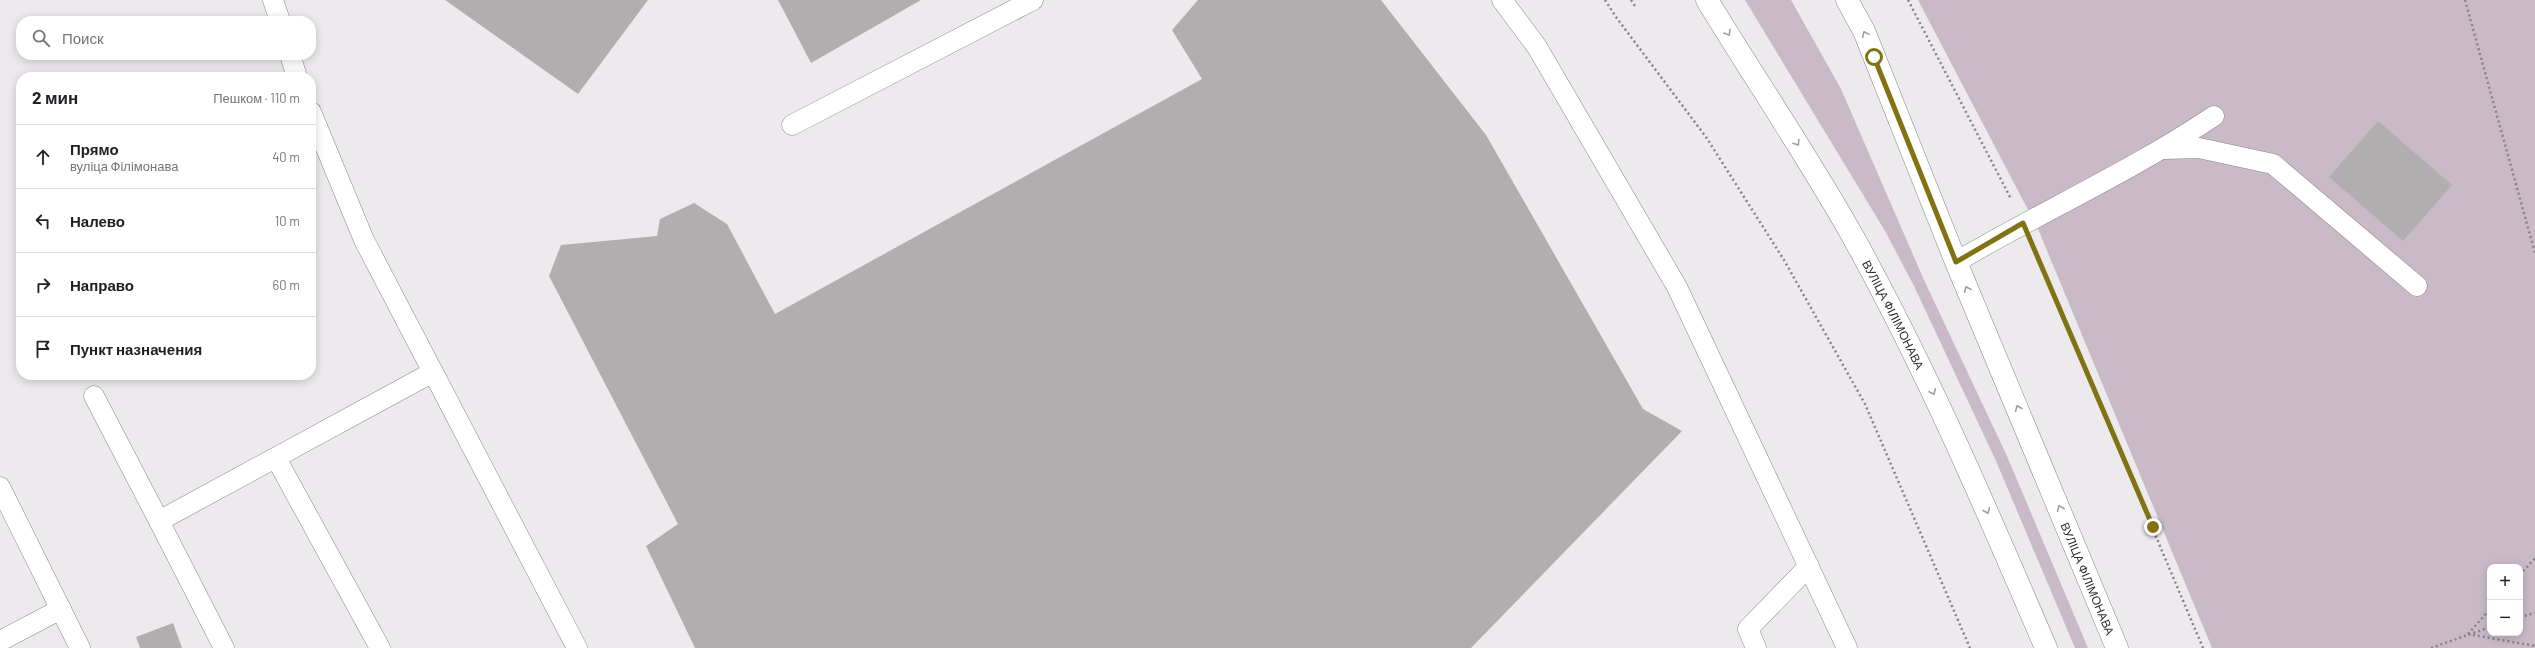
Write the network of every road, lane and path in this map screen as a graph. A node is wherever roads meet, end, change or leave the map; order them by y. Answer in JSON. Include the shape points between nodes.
{"nodes":[{"id":1,"x":273,"y":0,"type":"edge"},
{"id":2,"x":1033,"y":0,"type":"edge"},
{"id":3,"x":1502,"y":0,"type":"edge"},
{"id":4,"x":1605,"y":0,"type":"edge"},
{"id":5,"x":1631,"y":0,"type":"edge"},
{"id":6,"x":1707,"y":0,"type":"edge"},
{"id":7,"x":1846,"y":0,"type":"edge"},
{"id":8,"x":1908,"y":0,"type":"edge"},
{"id":9,"x":2465,"y":0,"type":"edge"},
{"id":10,"x":1635,"y":6,"type":"dead end"},
{"id":11,"x":278,"y":16,"type":"edge"},
{"id":12,"x":292,"y":60,"type":"edge"},
{"id":13,"x":295,"y":72,"type":"edge"},
{"id":14,"x":2214,"y":116,"type":"dead end"},
{"id":15,"x":316,"y":124,"type":"edge"},
{"id":16,"x":792,"y":125,"type":"dead end"},
{"id":17,"x":2164,"y":149,"type":"junction"},
{"id":18,"x":2023,"y":223,"type":"junction"},
{"id":19,"x":2535,"y":254,"type":"edge"},
{"id":20,"x":1956,"y":262,"type":"junction"},
{"id":21,"x":2418,"y":286,"type":"dead end"},
{"id":22,"x":433,"y":372,"type":"junction"},
{"id":23,"x":94,"y":396,"type":"dead end"},
{"id":24,"x":276,"y":458,"type":"junction"},
{"id":25,"x":0,"y":487,"type":"edge"},
{"id":26,"x":159,"y":521,"type":"junction"},
{"id":27,"x":2535,"y":558,"type":"edge"},
{"id":28,"x":1809,"y":566,"type":"junction"},
{"id":29,"x":2523,"y":572,"type":"edge"},
{"id":30,"x":60,"y":609,"type":"junction"},
{"id":31,"x":2487,"y":612,"type":"edge"},
{"id":32,"x":2535,"y":613,"type":"edge"},
{"id":33,"x":2523,"y":617,"type":"edge"},
{"id":34,"x":2487,"y":628,"type":"edge"},
{"id":35,"x":2468,"y":634,"type":"junction"},
{"id":36,"x":0,"y":641,"type":"edge"},
{"id":37,"x":2535,"y":646,"type":"edge"},
{"id":38,"x":80,"y":648,"type":"edge"},
{"id":39,"x":224,"y":648,"type":"edge"},
{"id":40,"x":380,"y":648,"type":"edge"},
{"id":41,"x":577,"y":648,"type":"edge"},
{"id":42,"x":1756,"y":648,"type":"edge"},
{"id":43,"x":1847,"y":648,"type":"edge"},
{"id":44,"x":1970,"y":648,"type":"edge"},
{"id":45,"x":2046,"y":648,"type":"edge"},
{"id":46,"x":2117,"y":648,"type":"edge"},
{"id":47,"x":2203,"y":648,"type":"edge"},
{"id":48,"x":2431,"y":648,"type":"edge"}],
"edges":[{"from":1,"to":11,"type":"lane"},
{"from":2,"to":16,"type":"lane"},
{"from":3,"to":28,"type":"lane","via":[[1537,47],[1677,287]]},
{"from":4,"to":44,"type":"path","via":[[1706,137],[1788,266],[1865,404]]},
{"from":5,"to":10,"type":"path"},
{"from":6,"to":45,"type":"main road","name":"ВУЛІЦА ФІЛІМОНАВА","one_way":true,"via":[[1819,178],[1889,304],[1978,489]]},
{"from":20,"to":7,"type":"main road","name":"ВУЛІЦА ФІЛІМОНАВА","one_way":true,"via":[[1869,44]]},
{"from":8,"to":18,"type":"path"},
{"from":9,"to":19,"type":"path"},
{"from":12,"to":13,"type":"lane"},
{"from":14,"to":17,"type":"lane"},
{"from":15,"to":22,"type":"lane","via":[[364,240]]},
{"from":17,"to":18,"type":"lane"},
{"from":17,"to":21,"type":"lane","via":[[2199,148],[2273,164]]},
{"from":18,"to":20,"type":"lane"},
{"from":18,"to":47,"type":"path"},
{"from":46,"to":20,"type":"main road","name":"ВУЛІЦА ФІЛІМОНАВА","one_way":true},
{"from":22,"to":24,"type":"lane"},
{"from":22,"to":41,"type":"lane"},
{"from":23,"to":26,"type":"lane"},
{"from":24,"to":26,"type":"lane"},
{"from":24,"to":40,"type":"lane"},
{"from":25,"to":30,"type":"lane"},
{"from":26,"to":39,"type":"lane"},
{"from":27,"to":29,"type":"path"},
{"from":28,"to":42,"type":"lane","via":[[1748,629]]},
{"from":28,"to":43,"type":"lane"},
{"from":30,"to":36,"type":"lane"},
{"from":30,"to":38,"type":"lane"},
{"from":31,"to":35,"type":"path"},
{"from":32,"to":33,"type":"path"},
{"from":34,"to":35,"type":"path"},
{"from":35,"to":37,"type":"path"},
{"from":35,"to":48,"type":"path"}]}
